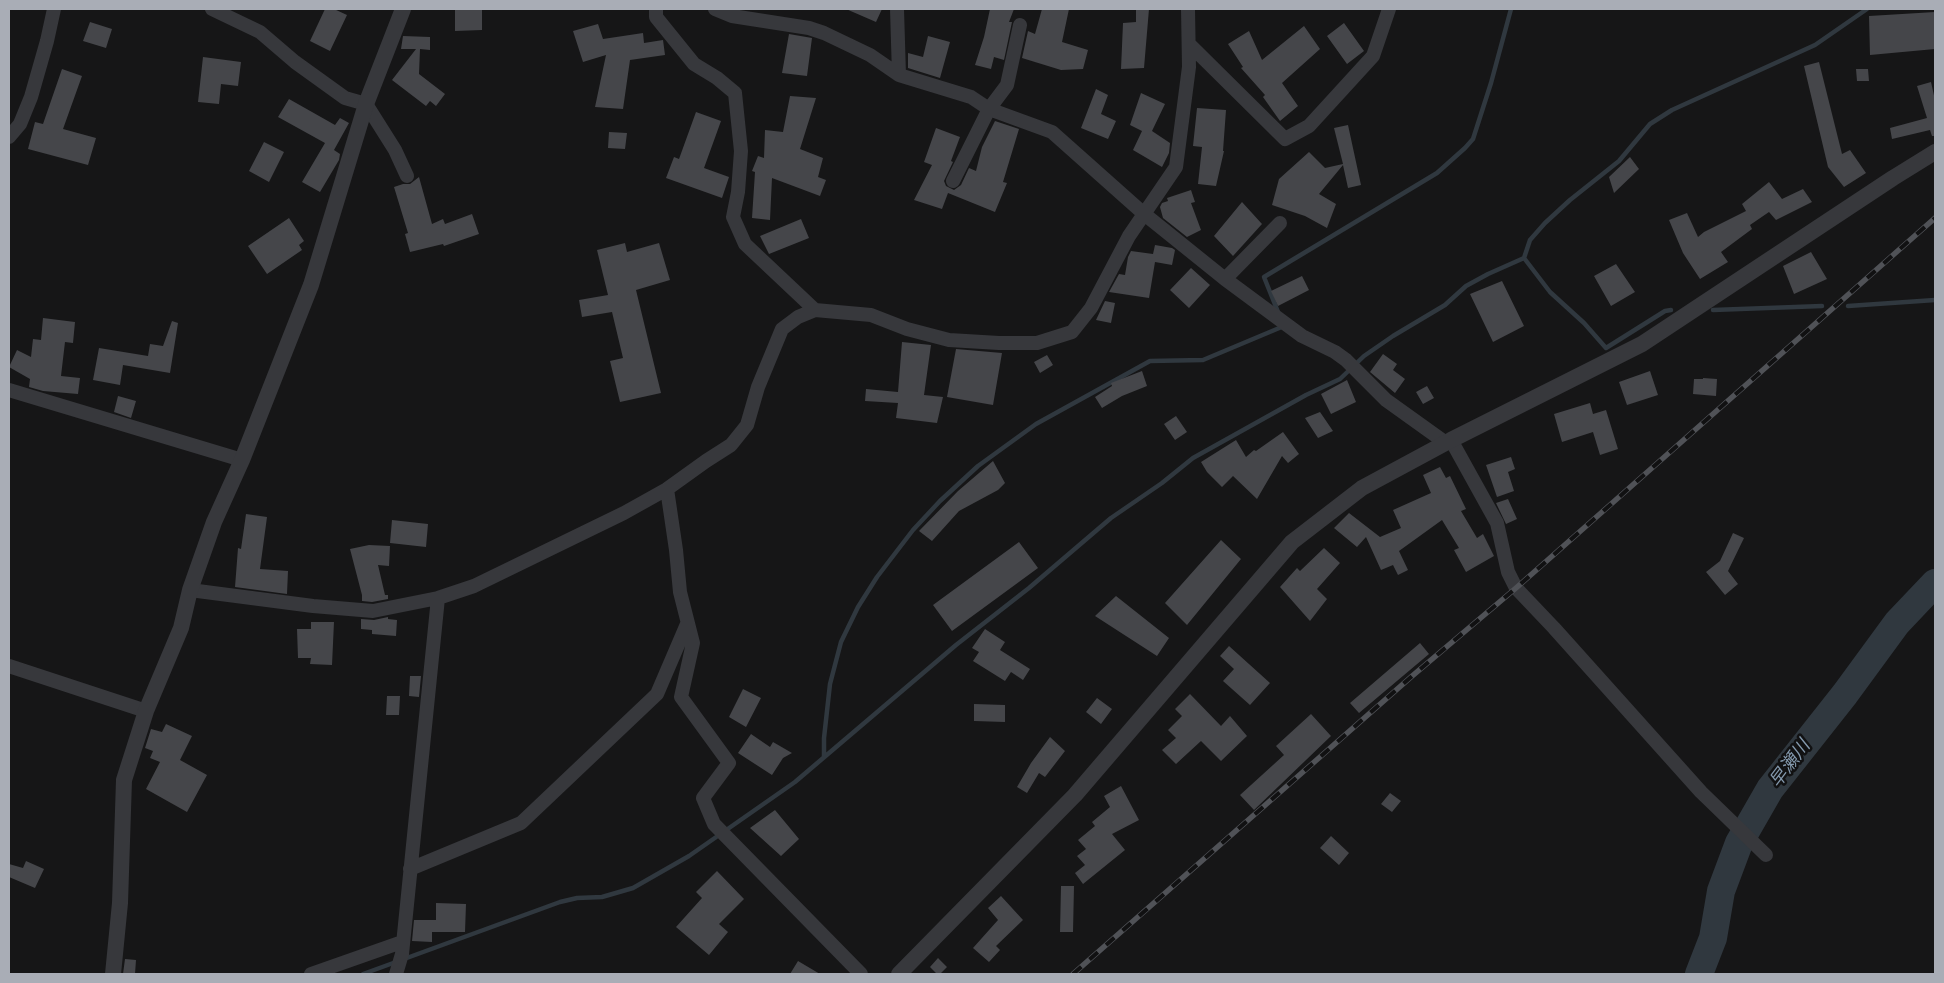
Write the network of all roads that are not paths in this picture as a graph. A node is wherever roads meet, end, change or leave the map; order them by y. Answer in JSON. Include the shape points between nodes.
{"nodes":[{"id":1,"x":54,"y":9,"type":"edge"},
{"id":2,"x":212,"y":9,"type":"edge"},
{"id":3,"x":403,"y":9,"type":"edge"},
{"id":4,"x":656,"y":9,"type":"edge"},
{"id":5,"x":715,"y":9,"type":"edge"},
{"id":6,"x":897,"y":9,"type":"edge"},
{"id":7,"x":1188,"y":9,"type":"edge"},
{"id":8,"x":1389,"y":9,"type":"edge"},
{"id":9,"x":1020,"y":25,"type":"dead end"},
{"id":10,"x":1189,"y":44,"type":"junction"},
{"id":11,"x":899,"y":76,"type":"junction"},
{"id":12,"x":366,"y":104,"type":"junction"},
{"id":13,"x":989,"y":108,"type":"junction"},
{"id":14,"x":9,"y":137,"type":"edge"},
{"id":15,"x":1935,"y":152,"type":"edge"},
{"id":16,"x":407,"y":176,"type":"dead end"},
{"id":17,"x":953,"y":181,"type":"dead end"},
{"id":18,"x":1143,"y":213,"type":"junction"},
{"id":19,"x":1280,"y":223,"type":"dead end"},
{"id":20,"x":1225,"y":279,"type":"junction"},
{"id":21,"x":815,"y":310,"type":"junction"},
{"id":22,"x":9,"y":390,"type":"edge"},
{"id":23,"x":1449,"y":441,"type":"junction"},
{"id":24,"x":242,"y":460,"type":"junction"},
{"id":25,"x":667,"y":489,"type":"junction"},
{"id":26,"x":190,"y":590,"type":"junction"},
{"id":27,"x":438,"y":598,"type":"junction"},
{"id":28,"x":687,"y":624,"type":"junction"},
{"id":29,"x":9,"y":666,"type":"edge"},
{"id":30,"x":146,"y":711,"type":"junction"},
{"id":31,"x":1766,"y":855,"type":"dead end"},
{"id":32,"x":410,"y":869,"type":"junction"},
{"id":33,"x":402,"y":948,"type":"junction"},
{"id":34,"x":113,"y":974,"type":"edge"},
{"id":35,"x":311,"y":974,"type":"edge"},
{"id":36,"x":396,"y":974,"type":"edge"},
{"id":37,"x":861,"y":974,"type":"edge"},
{"id":38,"x":899,"y":974,"type":"edge"}],
"edges":[{"from":1,"to":14,"type":"street","via":[[31,97],[20,124]]},
{"from":2,"to":12,"type":"street","via":[[260,32],[345,98]]},
{"from":3,"to":12,"type":"street"},
{"from":4,"to":21,"type":"street","via":[[656,17],[694,64],[734,93],[741,151],[733,216],[745,244]]},
{"from":5,"to":11,"type":"street","via":[[732,16],[817,31],[870,54]]},
{"from":6,"to":11,"type":"street"},
{"from":7,"to":10,"type":"street"},
{"from":8,"to":10,"type":"street","via":[[1373,56],[1309,126],[1285,139]]},
{"from":9,"to":13,"type":"street","via":[[1007,84]]},
{"from":10,"to":18,"type":"street","via":[[1176,167]]},
{"from":11,"to":13,"type":"street","via":[[971,97]]},
{"from":12,"to":16,"type":"street"},
{"from":12,"to":24,"type":"street","via":[[311,285]]},
{"from":13,"to":17,"type":"street"},
{"from":13,"to":18,"type":"street","via":[[1052,132]]},
{"from":15,"to":23,"type":"street","via":[[1642,344]]},
{"from":18,"to":20,"type":"street"},
{"from":18,"to":21,"type":"street","via":[[1091,308],[1072,332],[1046,340],[999,343],[949,340],[906,329],[871,315]]},
{"from":19,"to":20,"type":"street"},
{"from":20,"to":23,"type":"street","via":[[1302,336],[1335,352],[1386,400]]},
{"from":21,"to":25,"type":"street","via":[[782,329],[758,387],[747,425],[731,446]]},
{"from":22,"to":24,"type":"street"},
{"from":23,"to":31,"type":"street","via":[[1497,523],[1508,572],[1516,588],[1701,792]]},
{"from":23,"to":38,"type":"street","via":[[1362,488],[1292,542],[1075,795]]},
{"from":24,"to":26,"type":"street","via":[[214,522]]},
{"from":25,"to":27,"type":"street","via":[[474,586]]},
{"from":25,"to":28,"type":"street"},
{"from":26,"to":27,"type":"street","via":[[373,611]]},
{"from":26,"to":30,"type":"street","via":[[181,628]]},
{"from":27,"to":32,"type":"street"},
{"from":28,"to":32,"type":"street","via":[[657,694],[522,823]]},
{"from":28,"to":37,"type":"street","via":[[693,643],[681,696],[729,763],[703,798],[715,826]]},
{"from":29,"to":30,"type":"street"},
{"from":30,"to":34,"type":"street","via":[[124,780],[120,903]]},
{"from":32,"to":33,"type":"street"},
{"from":33,"to":35,"type":"street"},
{"from":33,"to":36,"type":"street"}]}
